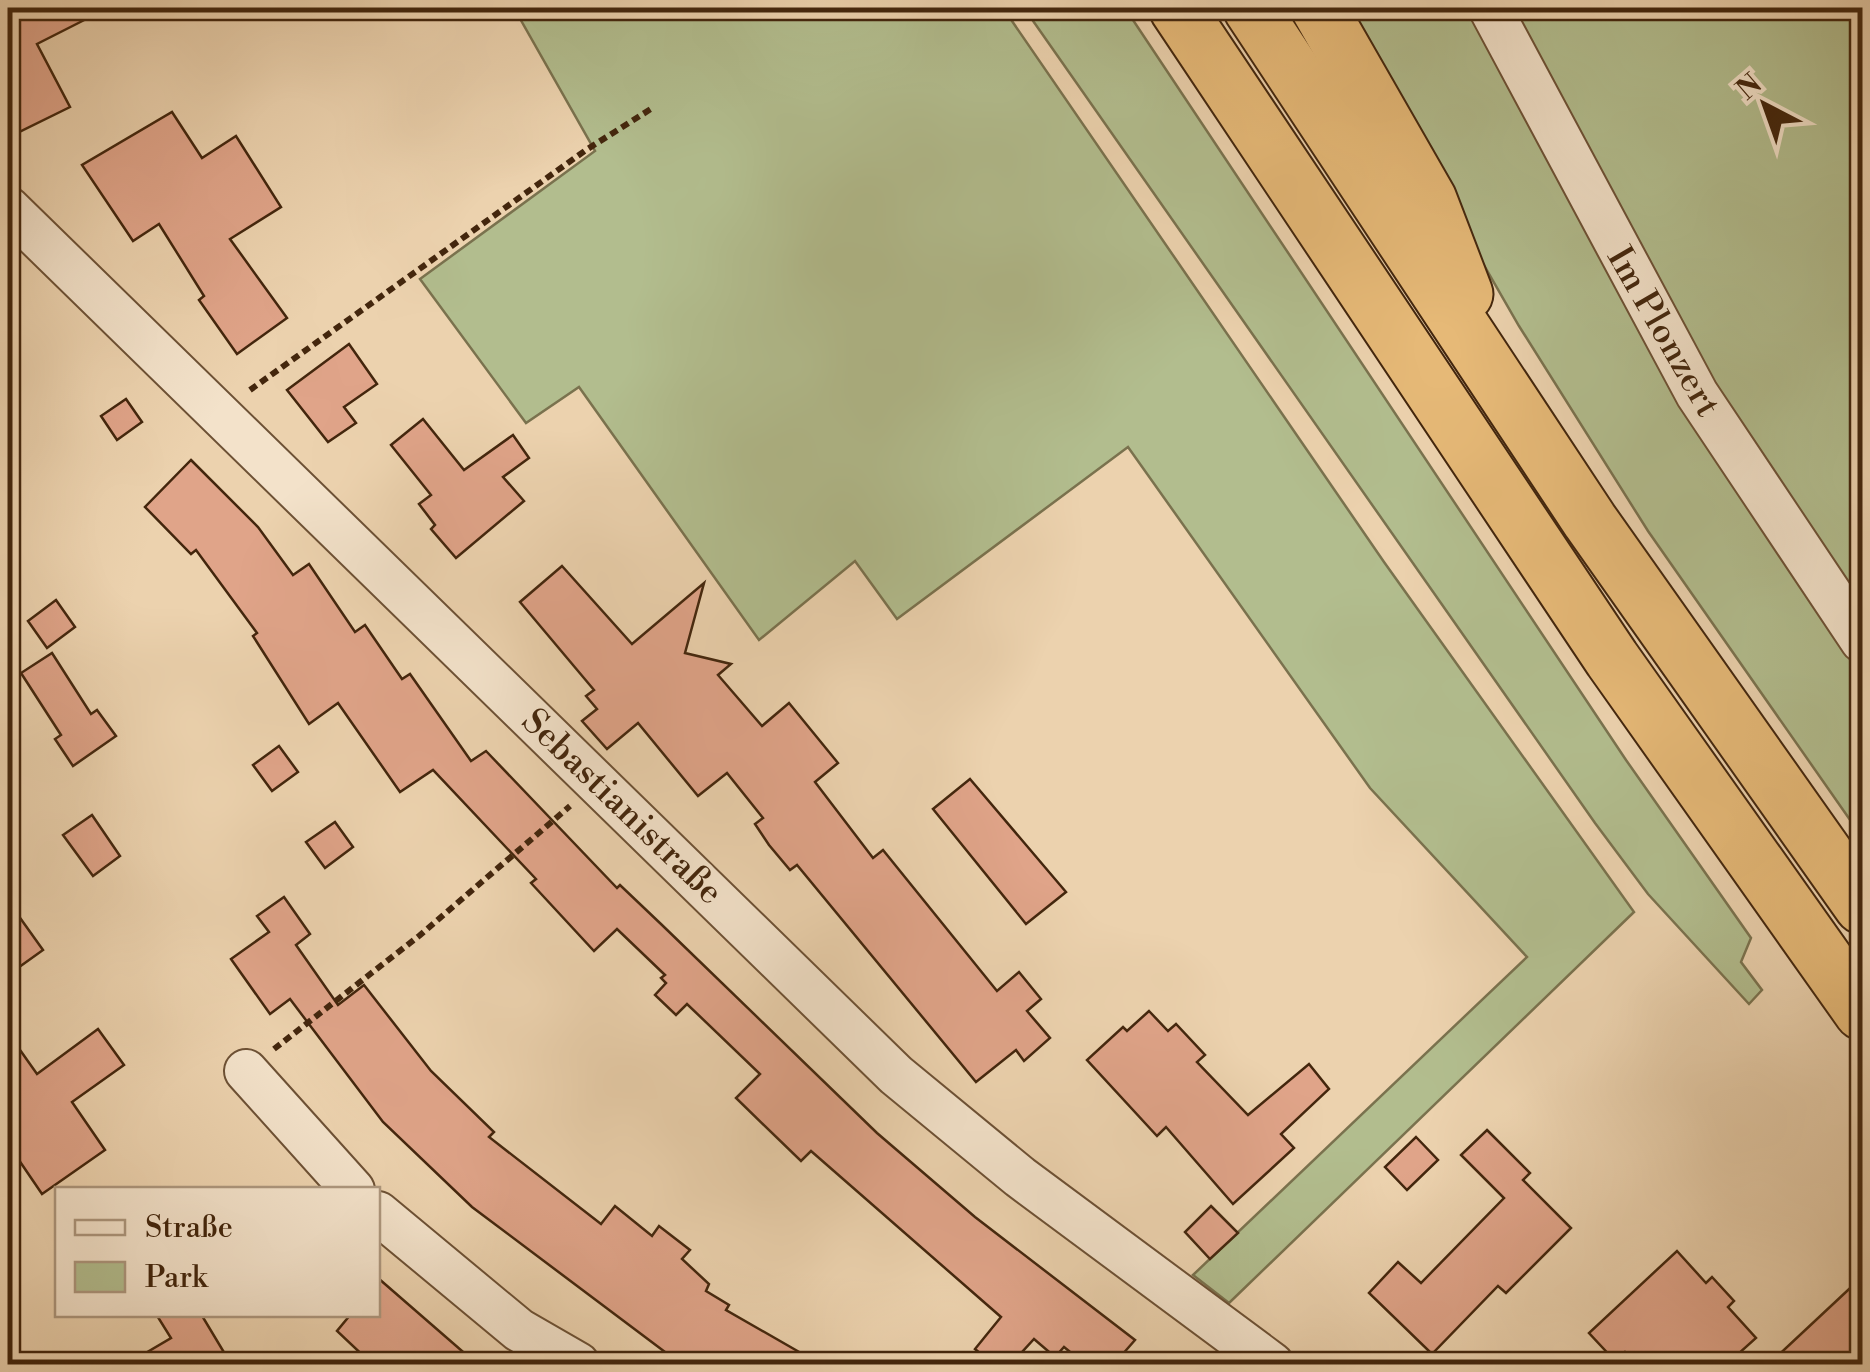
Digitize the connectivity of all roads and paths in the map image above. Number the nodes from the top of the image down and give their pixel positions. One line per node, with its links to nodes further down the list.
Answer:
1 (1177, 8): 12 (highway)
2 (1251, 8): 7 (highway)
3 (1320, 8): 7 (highway)
4 (1490, 8): 9 (street, Im Plonzert)
5 (654, 106): 8 (path)
6 (8, 208): 8 (street, Sebastianistraße)
7 (1498, 381): 11 (highway)
8 (216, 415): 10 (street, Sebastianistraße)
9 (1862, 641)
10 (597, 783): 13 (path); 17 (street, Sebastianistraße)
11 (1862, 906)
12 (1862, 1012)
13 (246, 1070): 14 (street)
14 (350, 1187)
15 (380, 1214): 16 (street)
16 (578, 1364)
17 (1272, 1364)

